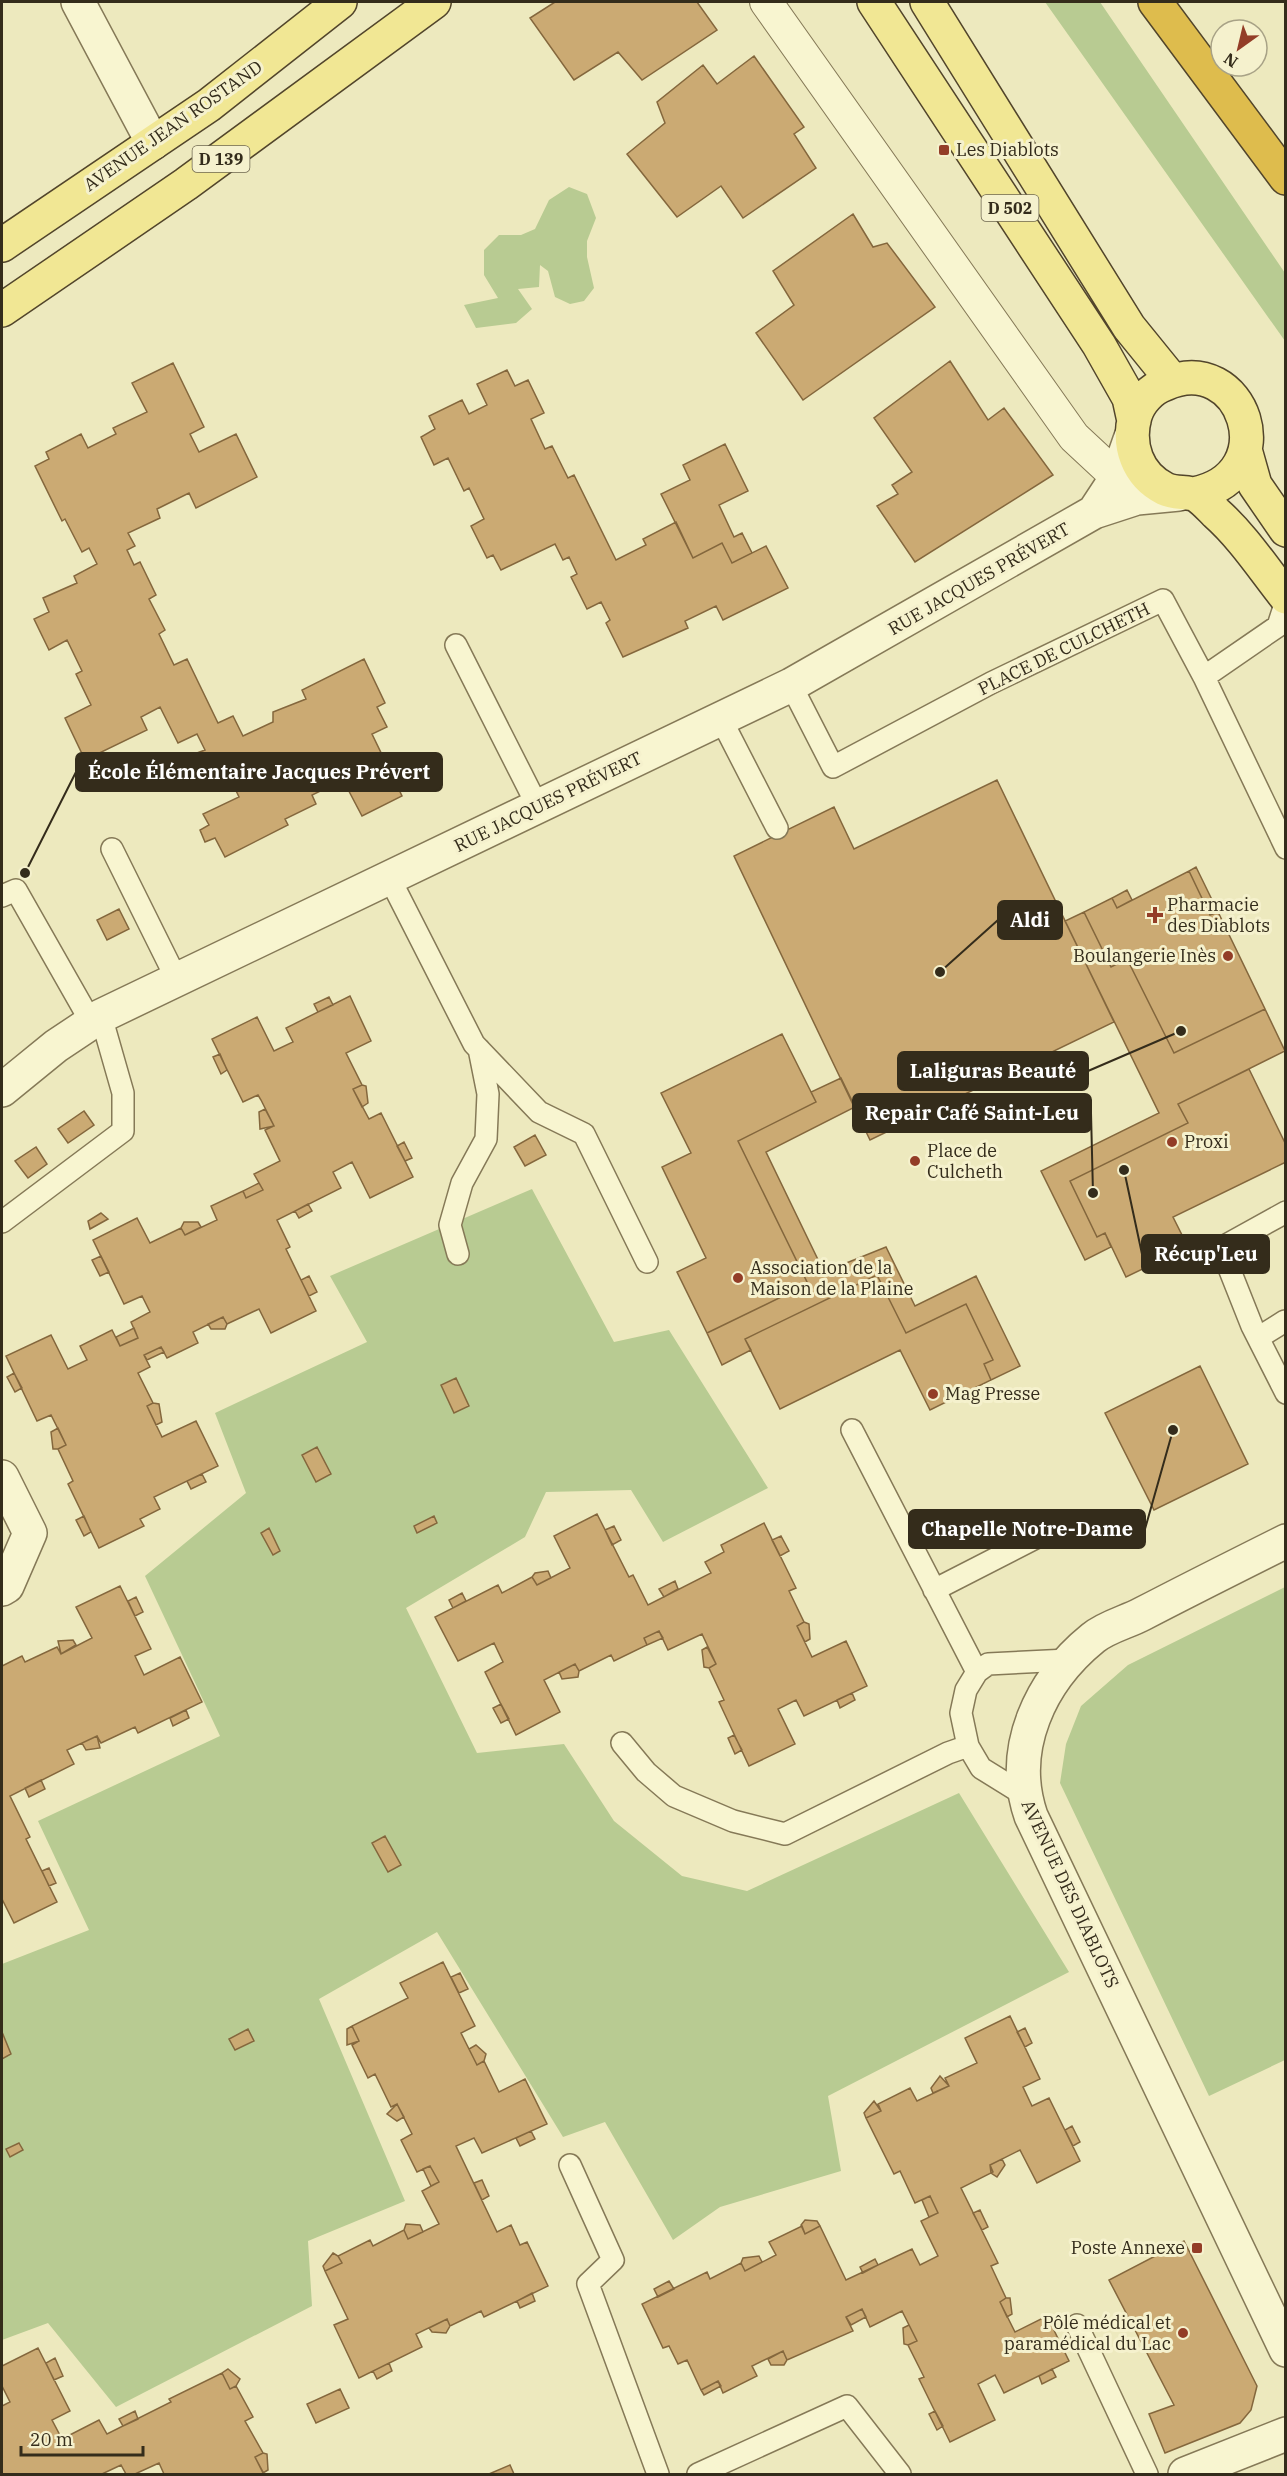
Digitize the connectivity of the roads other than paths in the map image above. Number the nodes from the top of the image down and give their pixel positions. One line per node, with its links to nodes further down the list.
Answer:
1 (78, 2): 8 (street)
2 (340, 2): 8 (main road, AVENUE JEAN ROSTAND / D 139)
3 (434, 2): 11 (main road, D 139)
4 (766, 2): 15 (street)
5 (874, 2): 13 (main road, D 502)
6 (927, 2): 12 (main road, D 502)
7 (1155, 2): 9 (highway)
8 (153, 143): 10 (main road, AVENUE JEAN ROSTAND / D 139)
9 (1286, 178)
10 (2, 245)
11 (2, 310)
12 (1172, 380): 13 (main road); 14 (main road)
13 (1132, 429): 15 (street, RUE JACQUES PRÉVERT); 16 (main road)
14 (1246, 453): 16 (main road); 18 (main road)
15 (1117, 477): 17 (street, RUE JACQUES PRÉVERT)
16 (1187, 494): 17 (street, RUE JACQUES PRÉVERT); 19 (main road)
17 (1094, 512): 22 (street, RUE JACQUES PRÉVERT)
18 (1286, 530)
19 (1286, 599): 21 (lane)
20 (456, 645): 24 (lane)
21 (1203, 676): 22 (lane, PLACE DE CULCHETH); 27 (lane, PLACE DE CULCHETH)
22 (791, 685): 23 (street, RUE JACQUES PRÉVERT)
23 (721, 719): 24 (street, RUE JACQUES PRÉVERT); 25 (lane)
24 (538, 807): 28 (street, RUE JACQUES PRÉVERT)
25 (777, 828)
26 (112, 849): 30 (lane)
27 (1286, 849)
28 (390, 879): 30 (street, RUE JACQUES PRÉVERT); 32 (lane)
29 (2, 896): 31 (lane)
30 (177, 980): 31 (street, RUE JACQUES PRÉVERT)
31 (96, 1019): 33 (street, RUE JACQUES PRÉVERT); 35 (lane)
32 (478, 1048): 36 (lane); 37 (lane)
33 (2, 1090)
34 (1286, 1212): 39 (lane)
35 (2, 1222)
36 (458, 1254)
37 (646, 1262)
38 (1285, 1322): 39 (lane)
39 (1258, 1338): 40 (lane)
40 (1286, 1393)
41 (852, 1430): 46 (lane)
42 (2, 1477): 45 (street)
43 (1053, 1529): 46 (lane)
44 (1286, 1541): 47 (street, AVENUE DES DIABLOTS)
45 (2, 1589)
46 (934, 1590): 48 (lane)
47 (1068, 1660): 48 (lane); 51 (street, AVENUE DES DIABLOTS)
48 (977, 1672): 50 (lane)
49 (622, 1743): 50 (lane)
50 (968, 1746): 51 (lane)
51 (1023, 1794): 54 (street, AVENUE DES DIABLOTS)
52 (570, 2165): 56 (lane)
53 (1077, 2325): 59 (lane)
54 (1286, 2350)
55 (1286, 2434): 60 (street)
56 (658, 2475)
57 (698, 2475): 58 (lane)
58 (900, 2475)
59 (1147, 2475)
60 (1185, 2475)

